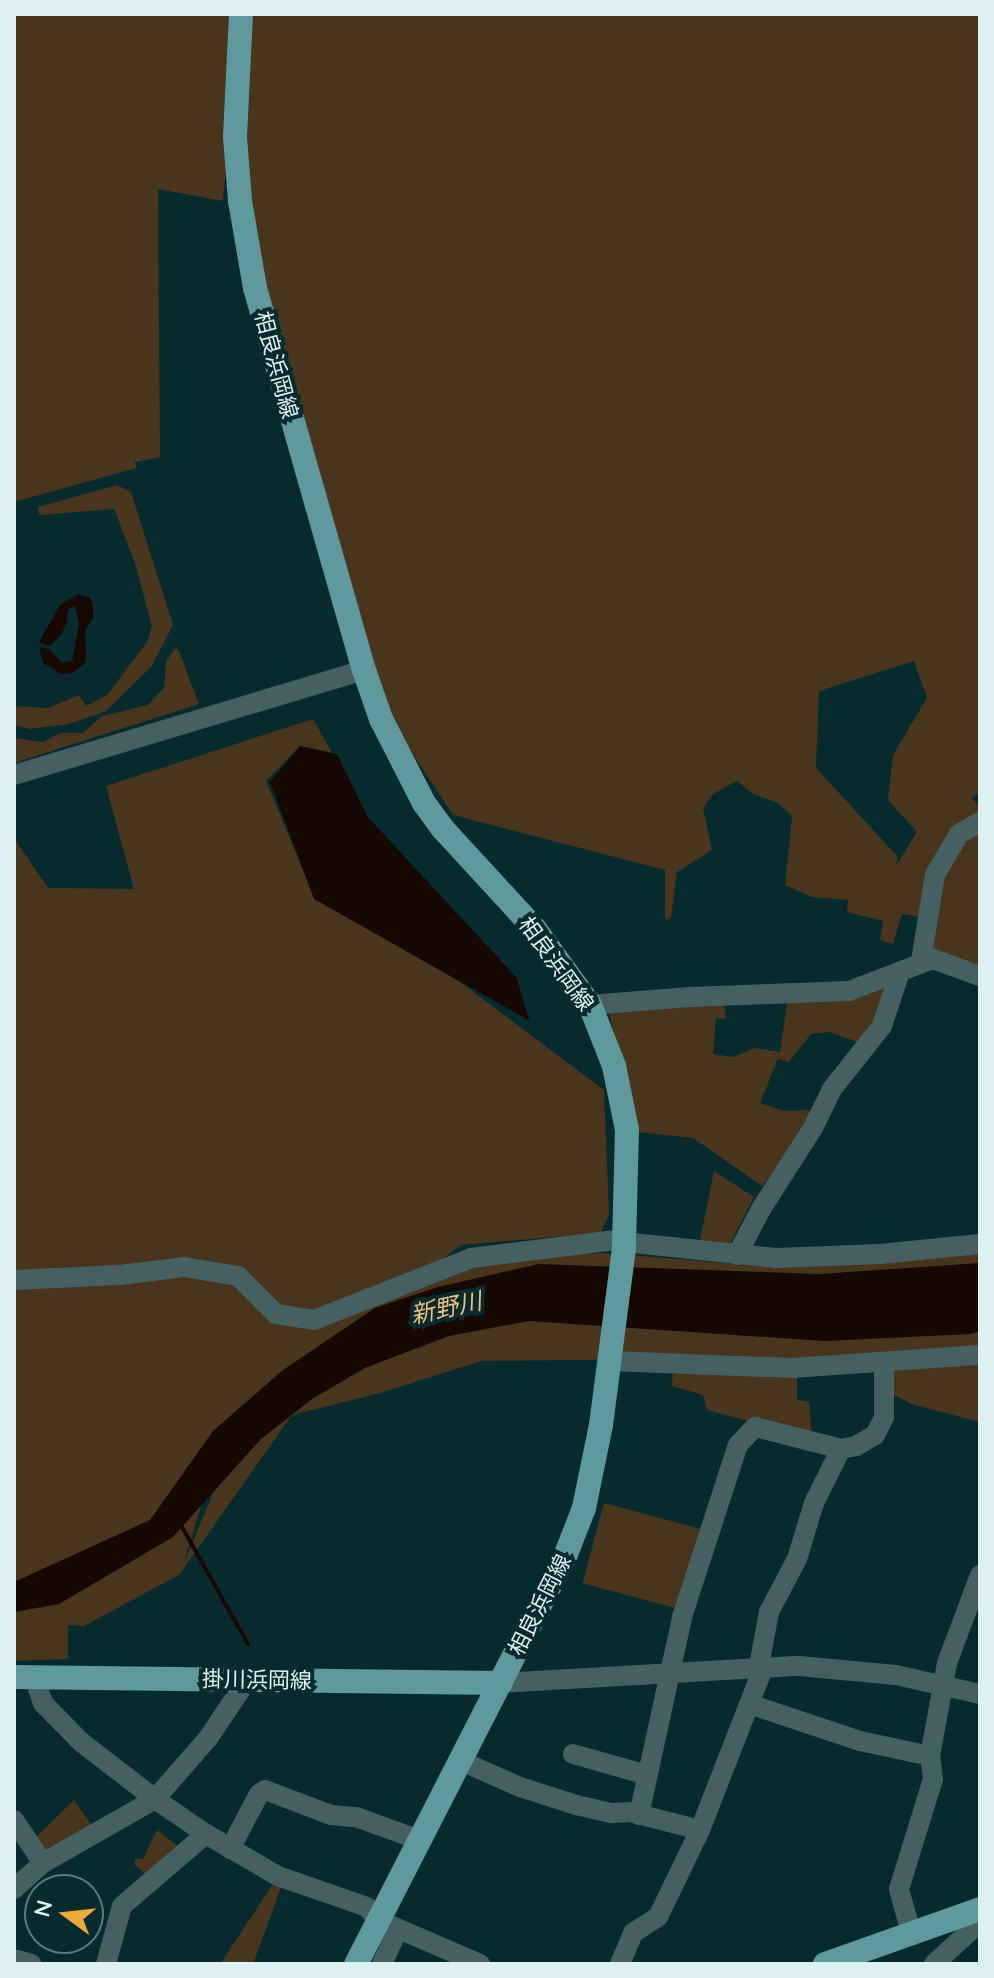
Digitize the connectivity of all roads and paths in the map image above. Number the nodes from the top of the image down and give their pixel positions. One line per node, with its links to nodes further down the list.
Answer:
1 (241, 14): 2 (main road, 相良浜岡線)
2 (364, 670): 3 (street); 8 (main road, 相良浜岡線)
3 (14, 775)
4 (980, 822): 5 (street)
5 (921, 961): 6 (street); 7 (street)
6 (900, 972): 8 (street); 11 (street)
7 (980, 976)
8 (590, 1005): 9 (main road, 相良浜岡線)
9 (624, 1243): 11 (street); 12 (street); 14 (main road, 相良浜岡線)
10 (980, 1244): 11 (street)
11 (737, 1255)
12 (14, 1280)
13 (980, 1355): 15 (street)
14 (611, 1357): 15 (street); 22 (main road, 相良浜岡線)
15 (884, 1364): 16 (street)
16 (841, 1449): 18 (street); 19 (street)
17 (980, 1575): 23 (street)
18 (761, 1666): 19 (street); 23 (street); 25 (street)
19 (668, 1672): 22 (street); 29 (street)
20 (24, 1677): 21 (main road, 掛川浜岡線); 30 (street)
21 (247, 1680): 22 (main road, 掛川浜岡線); 30 (street)
22 (501, 1683): 28 (main road, 相良浜岡線)
23 (942, 1684): 24 (street); 27 (street)
24 (980, 1694)
25 (749, 1704): 27 (street); 33 (street)
26 (573, 1754): 29 (street)
27 (930, 1756): 42 (street)
28 (461, 1761): 31 (street); 35 (main road, 相良浜岡線)
29 (647, 1775): 31 (street)
30 (155, 1799): 34 (street); 37 (street)
31 (639, 1815): 33 (street)
32 (14, 1820): 37 (street)
33 (700, 1830): 49 (street)
34 (206, 1834): 36 (street); 45 (street)
35 (420, 1840): 36 (street); 41 (main road, 相良浜岡線)
36 (230, 1849): 41 (street)
37 (43, 1863): 38 (street)
38 (14, 1889)
39 (980, 1909): 42 (main road)
40 (980, 1922): 51 (street)
41 (388, 1925): 46 (main road, 相良浜岡線); 47 (street); 48 (street)
42 (911, 1933): 50 (main road)
43 (14, 1959): 44 (street)
44 (31, 1964)
45 (106, 1964)
46 (356, 1964)
47 (382, 1964)
48 (480, 1964)
49 (620, 1964)
50 (825, 1964)
51 (934, 1964)

